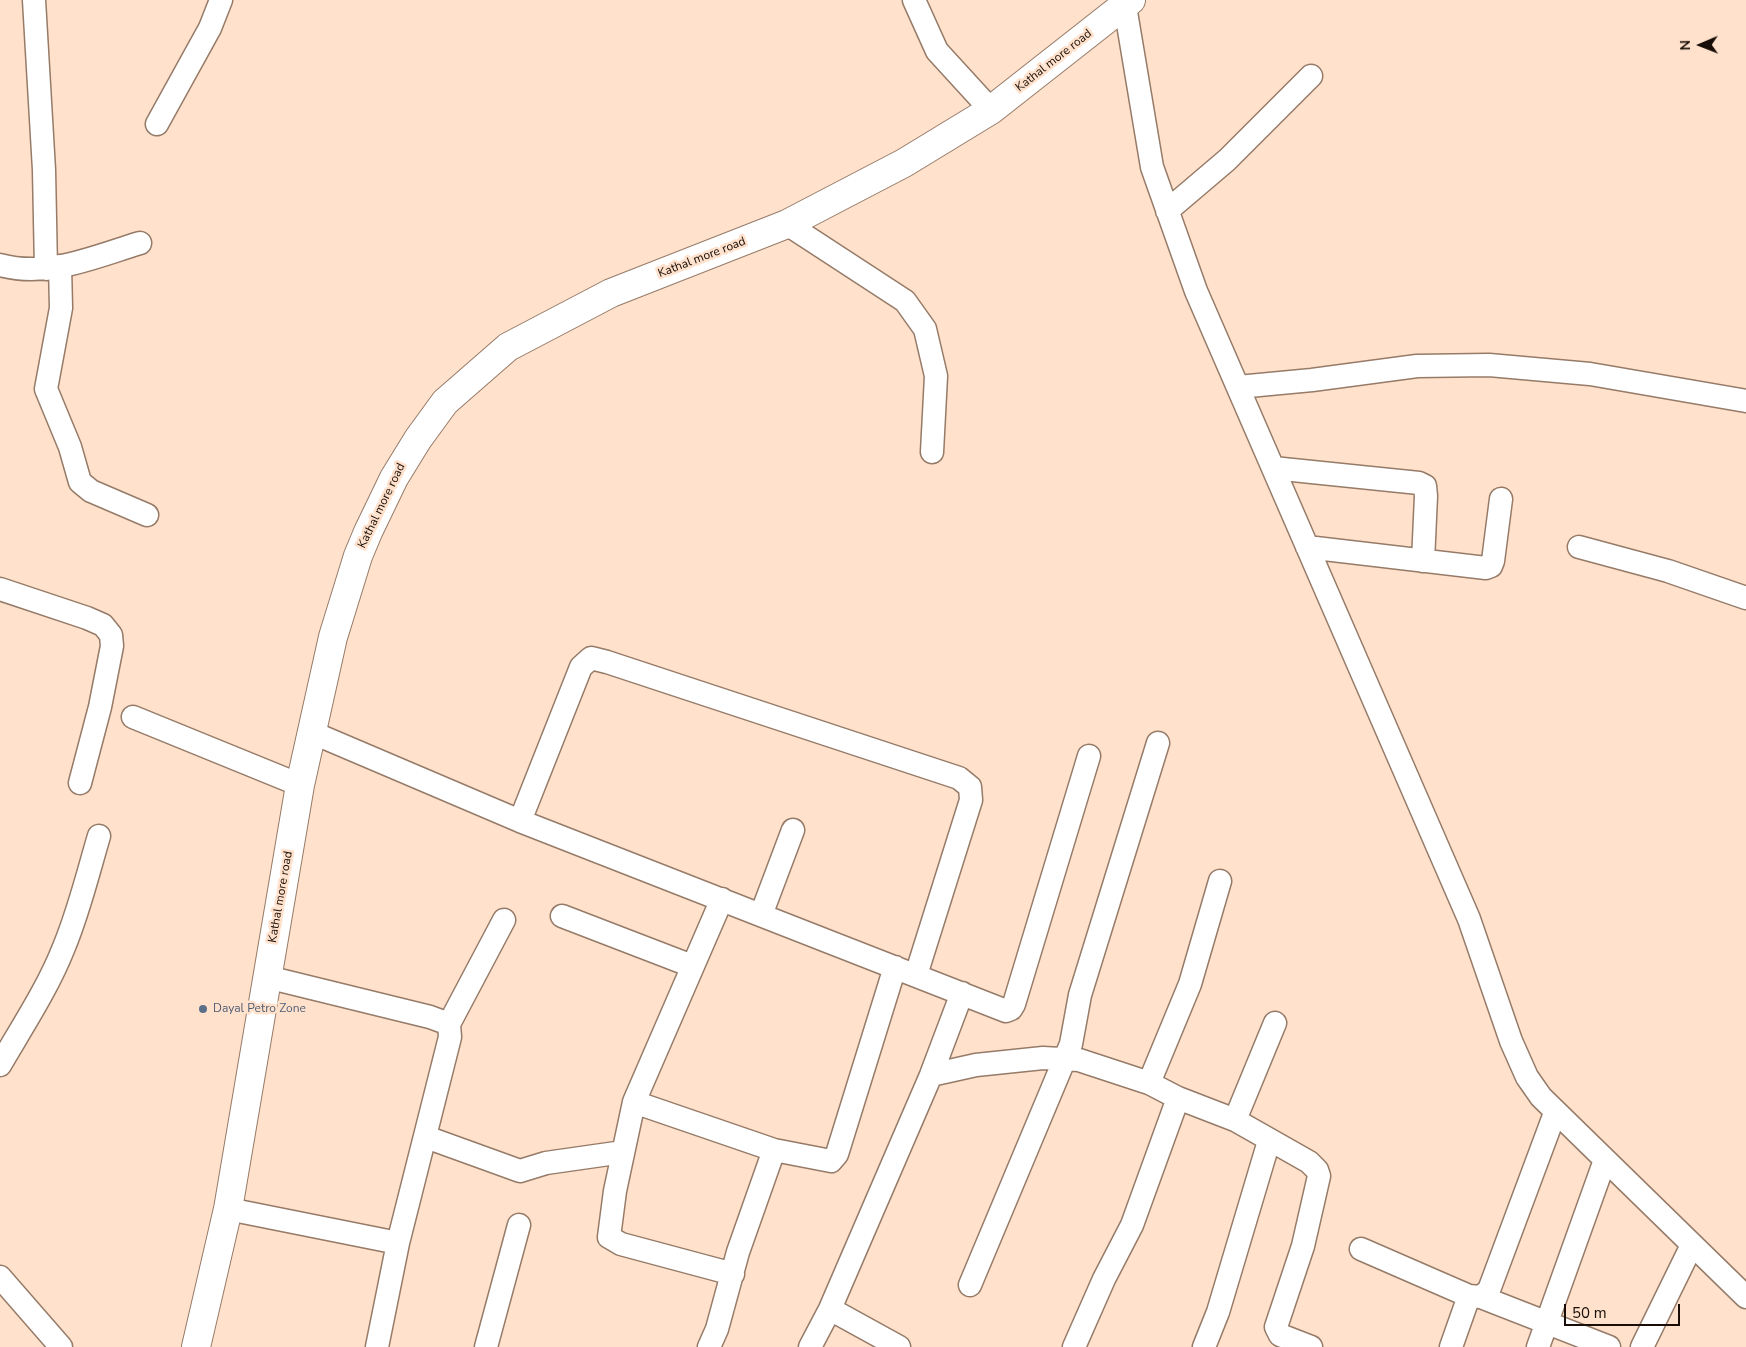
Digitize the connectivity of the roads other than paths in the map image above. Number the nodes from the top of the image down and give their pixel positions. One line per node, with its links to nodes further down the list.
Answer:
1 (34, 0): 12 (street)
2 (221, 0): 7 (street)
3 (914, 0): 6 (street)
4 (1128, 3): 6 (main road, Kathal more road); 8 (street)
5 (1311, 76): 8 (street)
6 (991, 110): 9 (main road, Kathal more road)
7 (157, 124)
8 (1167, 211): 13 (street)
9 (787, 224): 15 (street); 25 (main road, Kathal more road)
10 (140, 243): 12 (street)
11 (0, 264): 12 (street)
12 (53, 268): 18 (street)
13 (1238, 388): 14 (street); 16 (street)
14 (1746, 401)
15 (932, 452)
16 (1273, 468): 20 (street); 21 (street)
17 (1501, 499): 21 (street)
18 (147, 515)
19 (1579, 546): 23 (street)
20 (1308, 547): 21 (street); 51 (street)
21 (1423, 561)
22 (0, 589): 28 (street)
23 (1746, 598)
24 (133, 717): 29 (street)
25 (311, 732): 29 (main road, Kathal more road); 30 (street)
26 (1158, 742): 45 (street)
27 (1088, 756): 42 (street)
28 (80, 783)
29 (300, 784): 41 (main road, Kathal more road)
30 (520, 821): 34 (street); 40 (street)
31 (793, 830): 35 (street)
32 (99, 836): 46 (street)
33 (1220, 881): 48 (street)
34 (722, 899): 35 (street); 38 (street)
35 (761, 915): 39 (street)
36 (562, 916): 38 (street)
37 (504, 920): 44 (street)
38 (692, 966): 50 (street)
39 (895, 967): 40 (street); 55 (street)
40 (916, 975): 42 (street)
41 (268, 977): 44 (street); 58 (main road, Kathal more road)
42 (962, 993): 47 (street)
43 (1275, 1023): 52 (street)
44 (449, 1024): 53 (street)
45 (1066, 1060): 47 (street); 48 (street); 65 (street)
46 (0, 1065)
47 (930, 1075): 69 (street)
48 (1149, 1083): 49 (street)
49 (1178, 1098): 52 (street); 78 (street)
50 (634, 1102): 55 (street); 56 (street)
51 (1555, 1113): 57 (street); 66 (street)
52 (1235, 1120): 54 (street)
53 (426, 1137): 56 (street); 60 (street)
54 (1269, 1141): 79 (street); 80 (street)
55 (774, 1150): 63 (street)
56 (623, 1152): 63 (street)
57 (1605, 1160): 61 (street); 70 (street)
58 (228, 1209): 60 (street); 72 (main road, Kathal more road)
59 (519, 1225): 74 (street)
60 (398, 1243): 73 (street)
61 (1692, 1245): 67 (street); 84 (street)
62 (1361, 1249): 66 (street)
63 (733, 1274): 75 (street)
64 (0, 1277): 71 (street)
65 (970, 1285)
66 (1475, 1296): 70 (street); 81 (street)
67 (1746, 1297)
68 (0, 1301): 71 (street)
69 (830, 1309): 76 (street); 77 (street)
70 (1546, 1323): 82 (street); 83 (street)
71 (46, 1346)
72 (196, 1347)
73 (376, 1347)
74 (486, 1347)
75 (709, 1347)
76 (810, 1347)
77 (898, 1347)
78 (1074, 1347)
79 (1204, 1347)
80 (1311, 1347)
81 (1451, 1347)
82 (1538, 1347)
83 (1609, 1347)
84 (1642, 1347)

